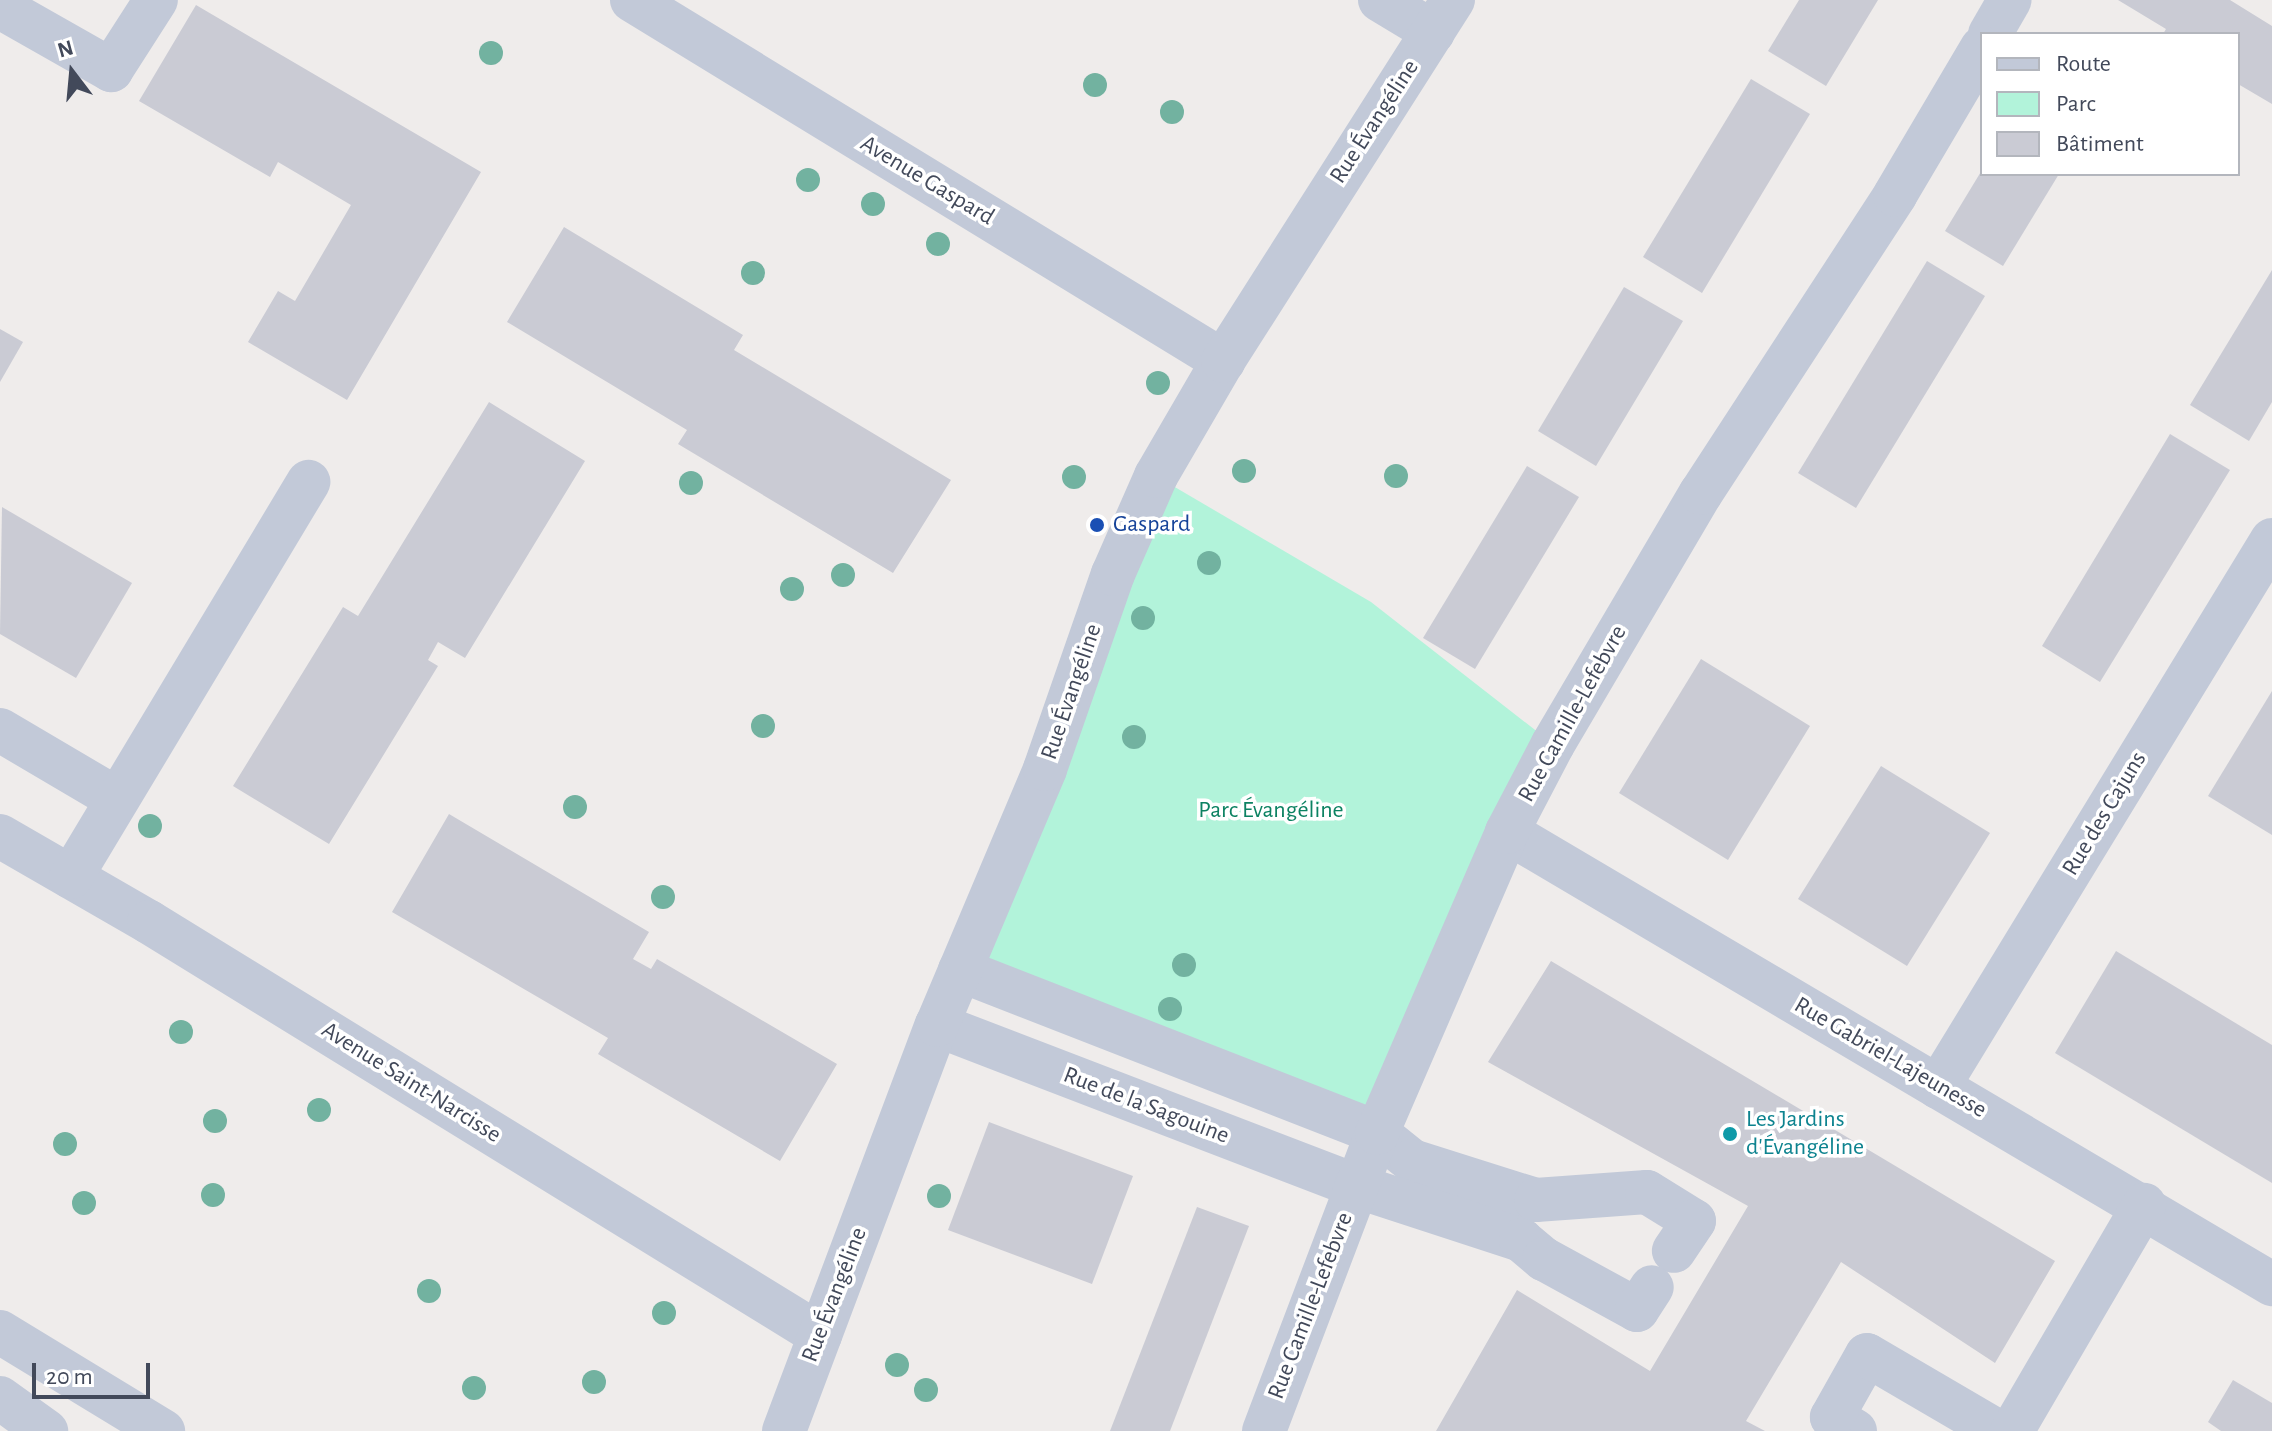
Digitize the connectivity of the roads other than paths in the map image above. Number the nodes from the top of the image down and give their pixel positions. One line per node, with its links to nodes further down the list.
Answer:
1 (156, 0): 5 (street)
2 (632, 0): 9 (street, Avenue Gaspard)
3 (1380, 0): 6 (street)
4 (2010, 0): 7 (street)
5 (0, 7)
6 (1443, 16): 9 (street, Rue Évangéline)
7 (1991, 32)
8 (1980, 51): 14 (street, Rue Camille-Lefebvre)
9 (1223, 361): 17 (street, Rue Évangéline)
10 (308, 482): 13 (street)
11 (2272, 540): 19 (street, Rue des Cajuns)
12 (0, 730): 13 (street)
13 (117, 799): 16 (street)
14 (1507, 832): 19 (street, Rue Gabriel-Lajeunesse); 20 (street, Rue Camille-Lefebvre)
15 (0, 836): 16 (street, Avenue Saint-Narcisse)
16 (71, 877): 26 (street, Avenue Saint-Narcisse)
17 (960, 970): 18 (street, Rue Évangéline); 20 (street)
18 (937, 1025): 21 (street, Rue de la Sagouine); 26 (street, Rue Évangéline)
19 (1938, 1087): 22 (street, Rue Gabriel-Lajeunesse)
20 (1377, 1133): 21 (street, Rue Camille-Lefebvre); 23 (street)
21 (1356, 1186): 23 (street, Rue de la Sagouine); 31 (street, Rue Camille-Lefebvre)
22 (2144, 1205): 24 (street, Rue Gabriel-Lajeunesse); 34 (street)
23 (1528, 1220): 23 (street)
24 (2272, 1284)
25 (0, 1332): 29 (street)
26 (820, 1335): 30 (street, Rue Évangéline)
27 (0, 1398): 28 (street)
28 (46, 1431)
29 (163, 1431)
30 (784, 1431)
31 (1264, 1431)
32 (1855, 1431): 33 (street)
33 (1997, 1431)
34 (2012, 1431)

